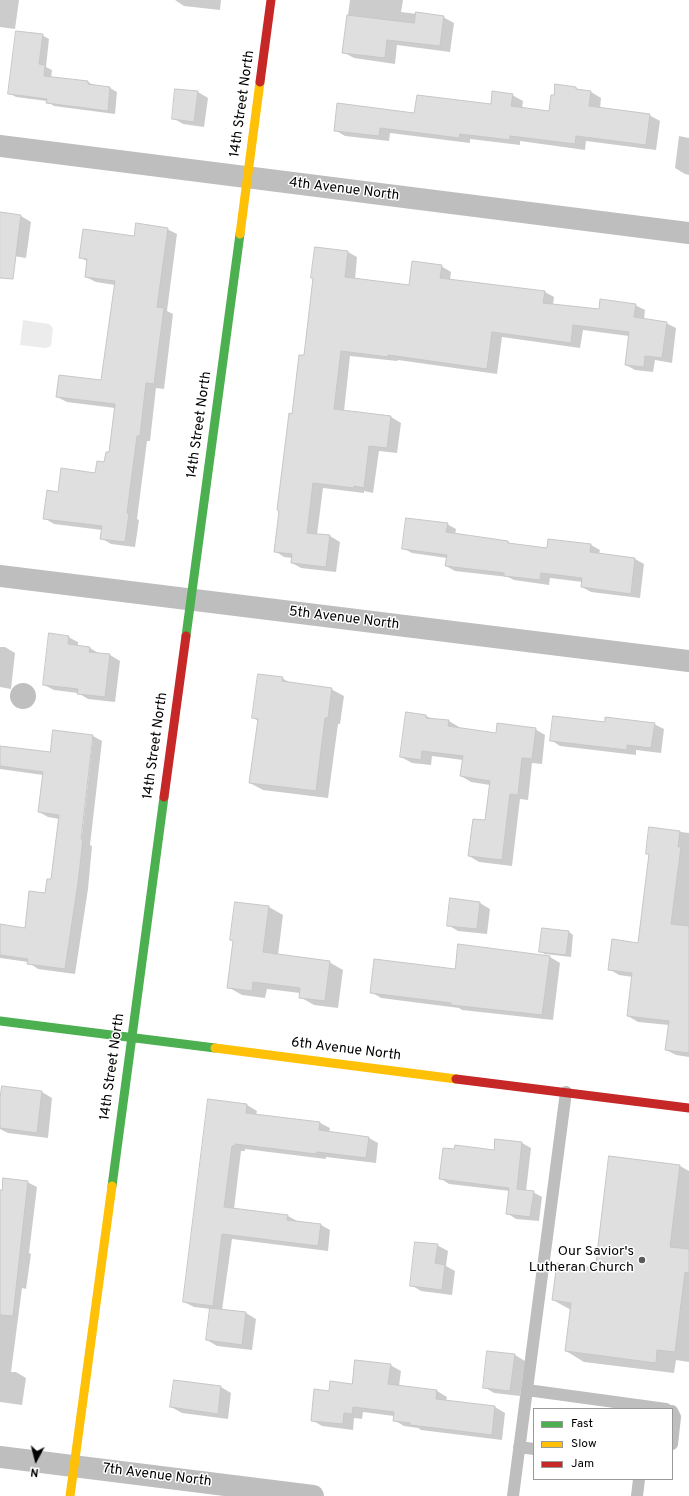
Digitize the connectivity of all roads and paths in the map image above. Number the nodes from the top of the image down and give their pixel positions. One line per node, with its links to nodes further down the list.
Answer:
1 (271, 0): 3 (street, 14th Street North)
2 (0, 146): 3 (street, 4th Avenue North)
3 (247, 178): 4 (street, 4th Avenue North); 6 (street, 14th Street North)
4 (689, 233)
5 (0, 576): 6 (street, 5th Avenue North)
6 (190, 600): 7 (street, 5th Avenue North); 9 (street, 14th Street North)
7 (689, 661)
8 (0, 1021): 9 (street, 6th Avenue North)
9 (131, 1037): 10 (street, 6th Avenue North); 19 (street, 14th Street North)
10 (566, 1092): 11 (street, 6th Avenue North); 12 (lane)
11 (689, 1108)
12 (527, 1390): 13 (lane); 16 (lane)
13 (659, 1408)
14 (673, 1413): 15 (lane)
15 (673, 1435)
16 (520, 1447): 17 (lane); 23 (lane)
17 (533, 1449)
18 (0, 1457): 19 (street, 7th Avenue North)
19 (74, 1466): 21 (street, 14th Street North); 22 (street, 7th Avenue North)
20 (639, 1480): 24 (lane)
21 (70, 1496)
22 (313, 1496)
23 (513, 1496)
24 (637, 1496)

